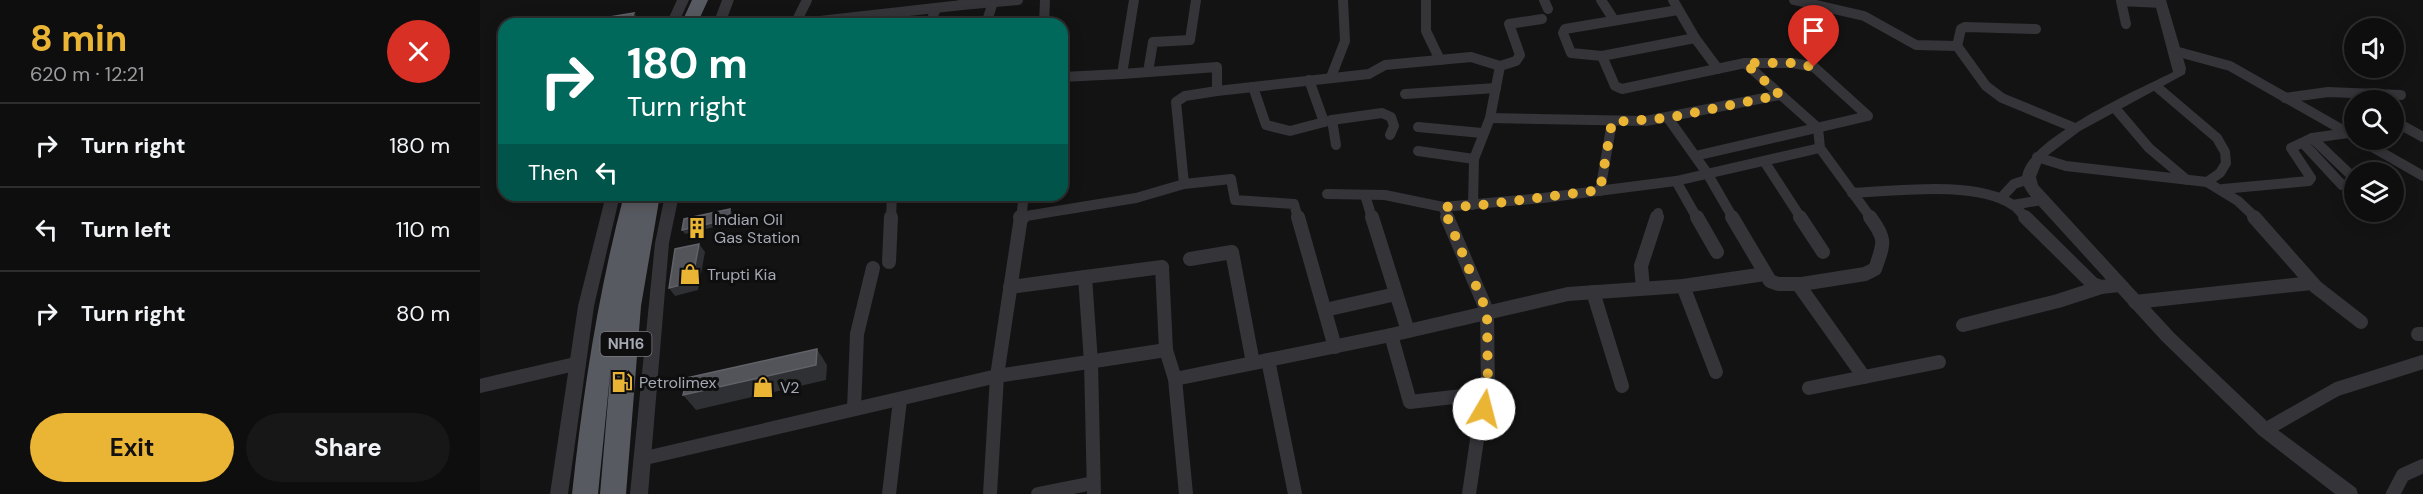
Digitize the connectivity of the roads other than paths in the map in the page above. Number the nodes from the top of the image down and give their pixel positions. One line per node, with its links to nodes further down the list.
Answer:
1 (682, 0): 20 (street)
2 (700, 0): 21 (highway)
3 (714, 0): 22 (highway)
4 (728, 0): 23 (street)
5 (807, 0): 24 (street)
6 (1018, 0): 16 (street)
7 (1045, 0): 28 (street)
8 (1134, 0): 42 (street)
9 (1196, 0): 41 (street)
10 (1343, 0): 44 (street)
11 (1425, 0): 37 (street)
12 (1601, 0): 30 (street)
13 (1673, 0): 19 (street)
14 (1794, 0): 34 (street)
15 (2161, 1): 31 (street); 35 (street)
16 (993, 2): 17 (street); 27 (street)
17 (963, 3): 18 (street)
18 (936, 8): 25 (street); 26 (street)
19 (1678, 10): 30 (street); 33 (street)
20 (674, 18)
21 (691, 18)
22 (706, 18)
23 (721, 18)
24 (797, 18)
25 (847, 18)
26 (932, 18)
27 (988, 18)
28 (1044, 18)
29 (1542, 19): 39 (street)
30 (1614, 20): 36 (street)
31 (2126, 24)
32 (2036, 29): 34 (street)
33 (1695, 38): 36 (street); 40 (street)
34 (1956, 46): 62 (street)
35 (2175, 51): 47 (street); 53 (street)
36 (1602, 56): 40 (street)
37 (1440, 60): 39 (street); 44 (street)
38 (1745, 63): 40 (street); 52 (street); 61 (street)
39 (1500, 66): 48 (street)
40 (1718, 69)
41 (1148, 72): 42 (street); 50 (street)
42 (1122, 74): 43 (street)
43 (1068, 77)
44 (1331, 77): 45 (street)
45 (1309, 80): 46 (street); 57 (street)
46 (1253, 87): 50 (street); 57 (street)
47 (2157, 87): 54 (street); 83 (street)
48 (1496, 88): 51 (street); 55 (street)
49 (2344, 90): 53 (street)
50 (1217, 91): 84 (street)
51 (1405, 94)
52 (1780, 95): 56 (street); 61 (street)
53 (2285, 98): 63 (street)
54 (2115, 108): 62 (street); 81 (street)
55 (1490, 118): 58 (street); 64 (street)
56 (1668, 118): 58 (street); 73 (street)
57 (1328, 121): 65 (street); 69 (street)
58 (1612, 122): 87 (street)
59 (1418, 127): 64 (street)
60 (2404, 127): 67 (street)
61 (1818, 128): 70 (street); 73 (street)
62 (2075, 128): 74 (street)
63 (2344, 131)
64 (1482, 132): 75 (street)
65 (1390, 135)
66 (2344, 136): 68 (street)
67 (2423, 137)
68 (2308, 141): 77 (street); 85 (street); 86 (street)
69 (1335, 145)
70 (1820, 148): 76 (street); 88 (street)
71 (2378, 150): 79 (street)
72 (1418, 151): 75 (street)
73 (1695, 156): 78 (street)
74 (2037, 157): 80 (street); 81 (street)
75 (1474, 159): 100 (street)
76 (1764, 161): 78 (street); 105 (street)
77 (2344, 170)
78 (1707, 173): 82 (street); 109 (street)
79 (2423, 175)
80 (2029, 179): 91 (street); 92 (street)
81 (2188, 180): 83 (street)
82 (1676, 181): 87 (street); 104 (street)
83 (2207, 182): 86 (street)
84 (1184, 184): 103 (street); 121 (street)
85 (2342, 185)
86 (2223, 189): 111 (street)
87 (1600, 190): 100 (street)
88 (1852, 193): 91 (street); 112 (street)
89 (1327, 194): 90 (street)
90 (1365, 195): 101 (street); 119 (street)
91 (2001, 198): 99 (street)
92 (2041, 200): 99 (street); 113 (street)
93 (611, 201): 134 (street)
94 (633, 201): 150 (highway, NH16)
95 (649, 201): 151 (highway, NH16)
96 (671, 201): 146 (street)
97 (892, 201): 107 (street)
98 (1023, 201): 103 (street)
99 (2013, 205): 116 (street)
100 (1473, 206): 101 (street)
101 (1443, 207): 122 (street)
102 (1658, 213): 117 (street)
103 (1020, 217): 115 (street)
104 (1716, 252)
105 (1823, 252)
106 (1190, 258): 133 (street)
107 (889, 262)
108 (873, 268): 144 (street)
109 (1765, 274): 112 (street); 114 (street)
110 (1085, 277): 115 (street); 128 (street); 130 (street)
111 (2312, 283): 120 (street); 123 (street)
112 (1798, 284): 137 (street)
113 (2119, 285): 116 (street); 120 (street)
114 (1683, 286): 117 (street); 135 (street)
115 (1010, 287): 136 (street)
116 (2101, 287): 124 (street)
117 (1642, 288): 118 (street)
118 (1593, 292): 122 (street); 140 (street)
119 (1396, 294): 121 (street); 125 (street)
120 (2135, 302): 145 (street)
121 (1325, 310): 127 (street)
122 (1487, 312): 125 (street); 142 (street)
123 (2361, 322)
124 (1963, 325)
125 (1408, 331): 126 (street)
126 (1391, 335): 127 (street); 142 (street)
127 (1335, 346): 129 (street)
128 (1166, 350): 130 (street); 138 (street)
129 (1268, 360): 133 (street); 157 (street)
130 (1091, 362): 136 (street); 148 (street)
131 (1939, 362): 137 (street)
132 (2423, 362): 145 (street)
133 (1253, 363): 138 (street)
134 (575, 364): 139 (street); 149 (street)
135 (1716, 372)
136 (997, 376): 143 (street); 154 (street)
137 (1864, 377): 141 (street)
138 (1175, 380): 156 (street)
139 (480, 386)
140 (1622, 386)
141 (1809, 388)
142 (1488, 393): 158 (street)
143 (900, 400): 144 (street); 153 (street)
144 (854, 410): 146 (street)
145 (2265, 430): 159 (street)
146 (641, 459): 152 (street)
147 (2423, 466): 160 (street)
148 (1094, 489): 155 (street)
149 (559, 494)
150 (585, 494)
151 (613, 494)
152 (639, 494)
153 (889, 494)
154 (990, 494)
155 (1038, 494)
156 (1186, 494)
157 (1295, 494)
158 (1469, 494)
159 (2349, 494)
160 (2394, 494)

